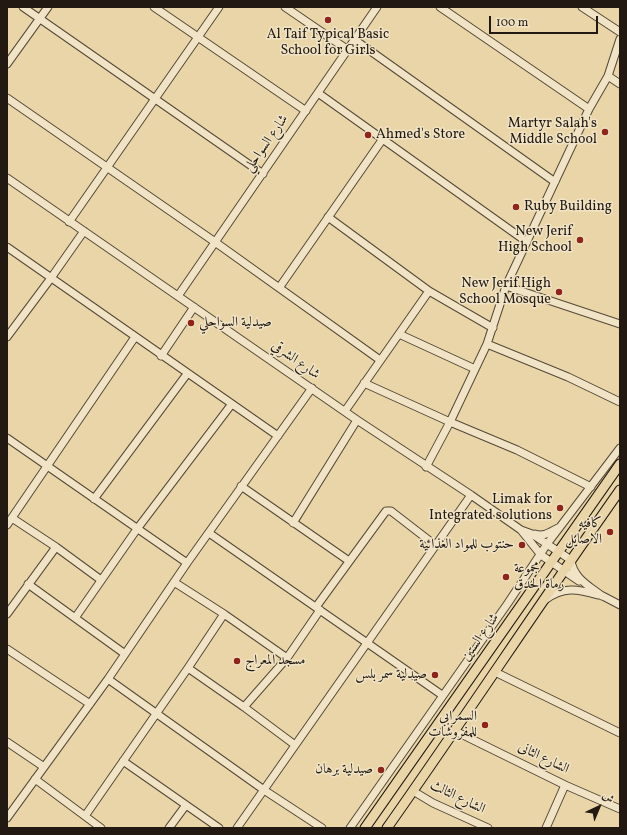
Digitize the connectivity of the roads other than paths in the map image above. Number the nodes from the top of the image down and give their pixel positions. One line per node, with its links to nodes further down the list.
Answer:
1 (23, 7): 9 (street)
2 (48, 7): 9 (street)
3 (154, 7): 11 (street)
4 (220, 7): 11 (street)
5 (285, 7): 14 (street)
6 (377, 7): 13 (street, شارع السواحلي)
7 (440, 7): 21 (street)
8 (582, 7): 10 (street)
9 (40, 18): 15 (street); 20 (street)
10 (620, 32)
11 (198, 37): 20 (street); 22 (street)
12 (620, 39): 16 (street)
13 (355, 40): 14 (street, شارع السواحلي); 27 (street)
14 (348, 50): 18 (street, شارع السواحلي)
15 (7, 64)
16 (608, 76): 17 (street); 21 (street)
17 (620, 84)
18 (318, 93): 22 (street, شارع السواحلي); 23 (street)
19 (7, 98): 24 (street)
20 (155, 100): 24 (street); 25 (street)
21 (589, 109): 27 (street)
22 (306, 111): 25 (street, شارع السواحلي)
23 (382, 140): 28 (street); 32 (street)
24 (107, 168): 29 (street); 31 (street)
25 (263, 174): 31 (street, شارع السواحلي)
26 (7, 178): 29 (street, شارع الشرقي)
27 (555, 182): 32 (street)
28 (328, 217): 36 (street); 37 (street)
29 (69, 222): 30 (street, شارع الشرقي)
30 (84, 231): 34 (street); 38 (street, شارع الشرقي)
31 (215, 242): 36 (street); 38 (street, شارع السواحلي)
32 (527, 242): 35 (street)
33 (7, 247): 34 (street)
34 (51, 278): 43 (street); 44 (street)
35 (506, 286): 40 (street); 41 (street)
36 (279, 288): 47 (street)
37 (429, 291): 41 (street); 42 (street)
38 (178, 296): 39 (street, شارع الشرقي)
39 (194, 307): 46 (street); 51 (street, شارع الشرقي)
40 (620, 324)
41 (493, 328): 45 (street)
42 (399, 334): 47 (street); 48 (street)
43 (7, 337)
44 (135, 337): 46 (street); 62 (street)
45 (487, 344): 48 (street); 52 (street)
46 (161, 356): 49 (street)
47 (380, 360): 50 (street)
48 (475, 369): 56 (street)
49 (187, 374): 53 (street); 67 (street)
50 (364, 383): 54 (street); 56 (street)
51 (312, 388): 54 (street, شارع الشرقي); 57 (street)
52 (620, 402)
53 (231, 404): 57 (street); 73 (street)
54 (344, 410): 55 (street, شارع الشرقي)
55 (358, 420): 61 (street, شارع الشرقي); 70 (street)
56 (450, 422): 61 (street); 64 (street)
57 (278, 436): 63 (street)
58 (7, 438): 62 (street)
59 (620, 448): 64 (street)
60 (620, 464): 81 (main road, شارع الستين)
61 (426, 466): 66 (street, شارع الشرقي)
62 (48, 467): 67 (street); 69 (street)
63 (241, 486): 70 (street); 75 (street)
64 (591, 486): 72 (street)
65 (620, 490): 68 (main road)
66 (471, 495): 74 (street, شارع الشرقي); 79 (street)
67 (94, 499): 73 (street)
68 (617, 501): 83 (main road)
69 (12, 518): 71 (street); 80 (street)
70 (293, 523): 84 (street)
71 (7, 525)
72 (560, 527): 76 (street); 78 (street)
73 (137, 529): 86 (street); 89 (street)
74 (521, 530): 76 (street, شارع الشرقي); 77 (street)
75 (209, 532): 86 (street); 95 (street)
76 (532, 534): 78 (street, شارع الشرقي)
77 (530, 541): 82 (street); 87 (street)
78 (547, 544): 81 (street, شارع الشرقي); 82 (street)
79 (435, 545): 84 (street); 99 (street)
80 (56, 546): 89 (street); 91 (street)
81 (558, 551): 83 (street, شارع الشرقي); 85 (main road, شارع الستين)
82 (541, 555): 85 (street); 87 (street)
83 (570, 560): 88 (main road); 92 (street)
84 (349, 561): 95 (street)
85 (551, 561): 88 (street); 130 (main road, شارع الستين)
86 (187, 563): 90 (street)
87 (532, 567): 106 (street)
88 (563, 571): 92 (street); 93 (main road)
89 (102, 580): 98 (street)
90 (174, 582): 97 (street); 101 (street)
91 (28, 584): 96 (street); 98 (street)
92 (602, 596): 93 (street); 94 (street)
93 (540, 605): 104 (main road)
94 (620, 605)
95 (318, 608): 99 (street); 102 (street)
96 (7, 614)
97 (224, 614): 102 (street); 103 (street)
98 (74, 618): 101 (street)
99 (366, 643): 106 (street); 113 (street)
100 (7, 649): 107 (street)
101 (125, 654): 105 (street)
102 (287, 658): 108 (street)
103 (188, 668): 108 (street); 109 (street)
104 (495, 672): 110 (main road); 111 (street)
105 (108, 680): 107 (street); 109 (street)
106 (442, 695): 129 (street)
107 (90, 704): 115 (street)
108 (244, 707): 113 (street)
109 (156, 714): 114 (street); 118 (street)
110 (455, 731): 117 (street, الشارع الثانى); 119 (main road)
111 (620, 733)
112 (7, 742): 115 (street)
113 (295, 745): 118 (street)
114 (123, 761): 120 (street); 122 (street)
115 (44, 767): 116 (street)
116 (35, 779): 122 (street); 123 (street)
117 (565, 784): 121 (street, الشارع الثانى); 133 (street)
118 (264, 790): 127 (street); 128 (street)
119 (414, 791): 131 (main road); 132 (street, الشارع الثالث)
120 (186, 805): 125 (street); 126 (street)
121 (620, 809)
122 (85, 816): 124 (street)
123 (7, 818)
124 (101, 828)
125 (169, 828)
126 (219, 828)
127 (237, 828)
128 (322, 828)
129 (350, 828)
130 (365, 828)
131 (387, 828)
132 (488, 828)
133 (546, 828)

